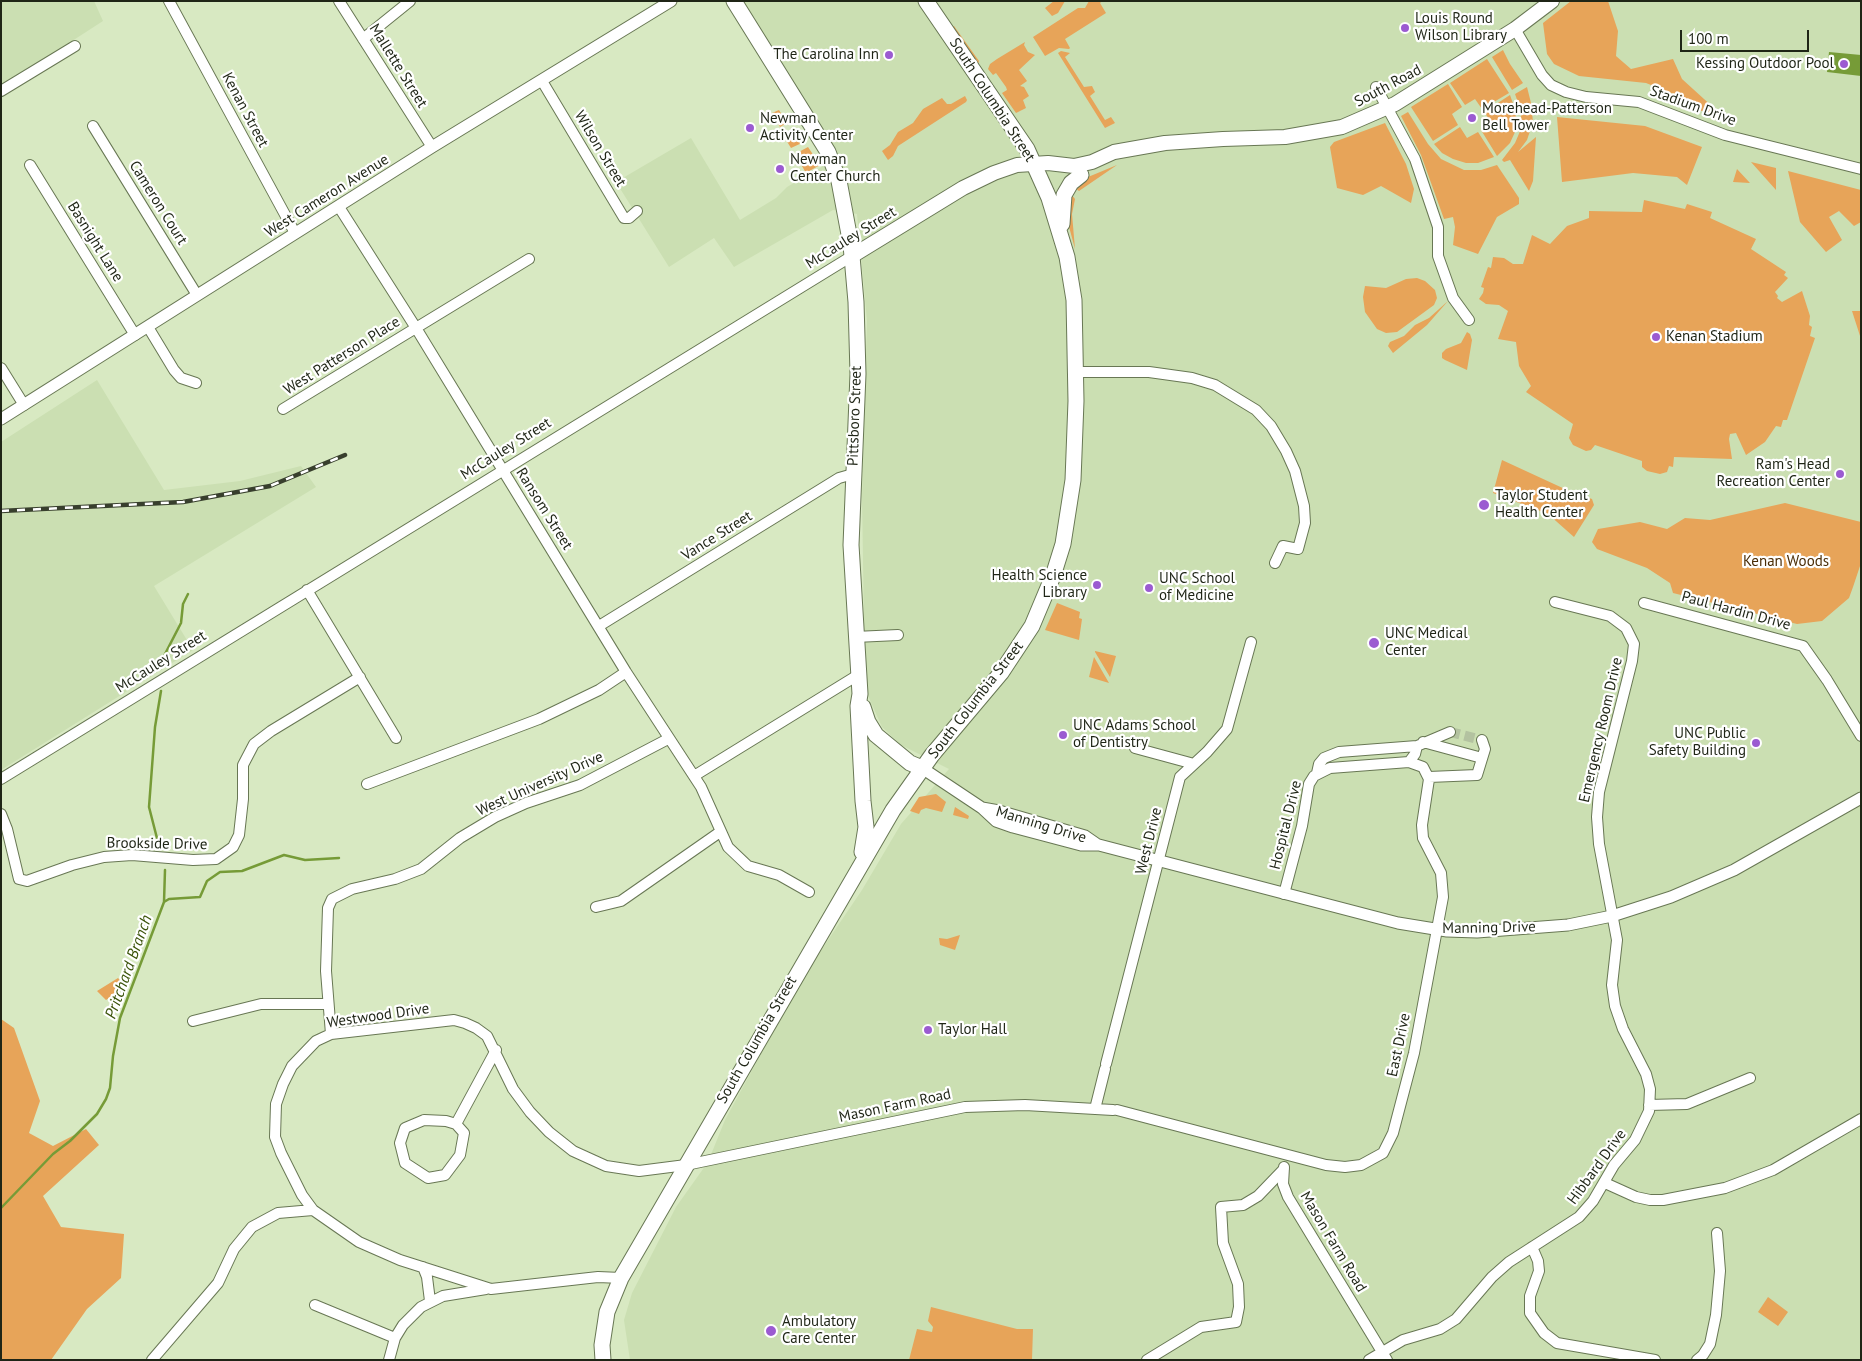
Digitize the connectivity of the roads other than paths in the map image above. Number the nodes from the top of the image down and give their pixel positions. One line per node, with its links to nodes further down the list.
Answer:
1 (169, 1): 24 (street, Kenan Street)
2 (339, 1): 9 (street, Mallette Street)
3 (410, 1): 9 (street)
4 (671, 1): 11 (street, West Cameron Avenue)
5 (734, 1): 26 (main road, Pittsboro Street)
6 (926, 1): 18 (main road, South Columbia Street)
7 (1552, 1): 8 (main road, South Road)
8 (1514, 29): 14 (main road, South Road); 20 (street, Stadium Drive)
9 (363, 39): 16 (street, Mallette Street)
10 (75, 46): 13 (street)
11 (542, 81): 16 (street, West Cameron Avenue); 23 (street, Wilson Street)
12 (1376, 87): 14 (street)
13 (1, 92)
14 (1389, 107): 17 (main road, South Road); 29 (street)
15 (93, 126): 28 (street, Cameron Court)
16 (432, 147): 22 (street, West Cameron Avenue)
17 (1129, 151): 18 (main road, South Road); 21 (main road, South Road)
18 (1034, 164): 21 (main road, South Road); 25 (main road, South Columbia Street); 26 (main road, McCauley Street)
19 (30, 165): 32 (street, Basnight Lane)
20 (1861, 169)
21 (1081, 175): 25 (main road)
22 (339, 207): 24 (street, West Cameron Avenue); 31 (street, Ransom Street)
23 (637, 211)
24 (295, 233): 28 (street, West Cameron Avenue)
25 (1062, 238): 34 (main road, South Columbia Street)
26 (852, 256): 39 (street, McCauley Street); 40 (main road, Pittsboro Street)
27 (529, 259): 31 (street, West Patterson Place)
28 (197, 296): 30 (street, West Cameron Avenue)
29 (1469, 320)
30 (148, 327): 32 (street, West Cameron Avenue); 35 (street)
31 (416, 328): 37 (street, West Patterson Place); 39 (street, Ransom Street)
32 (135, 335): 36 (street, West Cameron Avenue)
33 (1, 368): 36 (street)
34 (1076, 372): 41 (street); 63 (main road, South Columbia Street)
35 (196, 383)
36 (24, 405): 38 (street, West Cameron Avenue)
37 (283, 409)
38 (1, 419)
39 (502, 470): 42 (street, McCauley Street); 45 (street, Ransom Street)
40 (853, 474): 45 (street, Vance Street); 47 (main road, Pittsboro Street)
41 (1275, 562)
42 (307, 590): 51 (street); 67 (street, McCauley Street)
43 (1555, 602): 77 (street, Emergency Room Drive)
44 (1644, 603): 54 (street, Paul Hardin Drive)
45 (599, 626): 49 (street, Ransom Street)
46 (898, 635): 47 (street)
47 (856, 637): 50 (main road, Pittsboro Street)
48 (1251, 642): 62 (street, West Drive)
49 (626, 672): 56 (street, Ransom Street); 68 (street)
50 (858, 675): 52 (main road, Pittsboro Street); 65 (street)
51 (360, 677): 55 (street); 70 (street, Brookside Drive)
52 (860, 694): 63 (main road, Manning Drive); 72 (main road, Pittsboro Street)
53 (1450, 732): 58 (street)
54 (1861, 736)
55 (396, 738)
56 (668, 739): 65 (street, Ransom Street); 79 (street, West University Drive)
57 (1482, 740): 60 (street)
58 (1420, 744): 60 (street); 61 (street); 64 (street)
59 (1135, 748): 62 (street)
60 (1482, 758): 66 (street)
61 (1409, 762): 64 (street, Hospital Drive); 66 (street)
62 (1194, 764): 73 (street, West Drive)
63 (922, 768): 72 (main road, South Columbia Street); 73 (street, Manning Drive)
64 (1317, 773): 75 (street, Hospital Drive)
65 (694, 776): 71 (street, Ransom Street)
66 (1429, 777): 78 (street)
67 (1, 779)
68 (367, 784)
69 (1861, 798): 77 (street, Manning Drive)
70 (1, 814)
71 (720, 832): 74 (street, Ransom Street); 76 (street)
72 (862, 859): 89 (main road, South Columbia Street)
73 (1159, 861): 75 (street, Manning Drive); 85 (street, West Drive)
74 (809, 892)
75 (1284, 894): 78 (street, Manning Drive)
76 (596, 907)
77 (1612, 916): 78 (street, Manning Drive); 84 (street, Hibbard Drive)
78 (1436, 929): 88 (street, East Drive)
79 (328, 1004): 80 (street); 81 (street, West University Drive)
80 (193, 1021)
81 (332, 1034): 82 (street, Westwood Drive); 92 (street, Westwood Drive)
82 (496, 1050): 87 (street); 89 (street, Westwood Drive)
83 (1750, 1078): 84 (street)
84 (1650, 1105): 91 (street, Hibbard Drive)
85 (1095, 1109): 88 (street, Mason Farm Road); 89 (street, Mason Farm Road)
86 (1861, 1120): 91 (street)
87 (456, 1124): 87 (street)
88 (1286, 1156): 90 (street, Mason Farm Road)
89 (686, 1165): 96 (main road, South Columbia Street)
90 (1284, 1169): 101 (street, Mason Farm Road); 105 (street)
91 (1605, 1183): 94 (street, Hibbard Drive)
92 (314, 1210): 95 (street, Westwood Drive); 102 (street)
93 (1717, 1233): 108 (street)
94 (1532, 1247): 101 (street, Hibbard Drive); 107 (street)
95 (423, 1267): 97 (street, Westwood Drive); 98 (street)
96 (621, 1278): 97 (street, Westwood Drive); 104 (main road, South Columbia Street)
97 (491, 1289): 98 (street)
98 (430, 1301): 100 (street)
99 (315, 1305): 100 (street)
100 (395, 1338): 103 (street)
101 (1384, 1356): 106 (street, Hibbard Drive)
102 (152, 1360)
103 (389, 1360)
104 (603, 1360)
105 (1147, 1360)
106 (1369, 1360)
107 (1655, 1360)
108 (1697, 1360)

